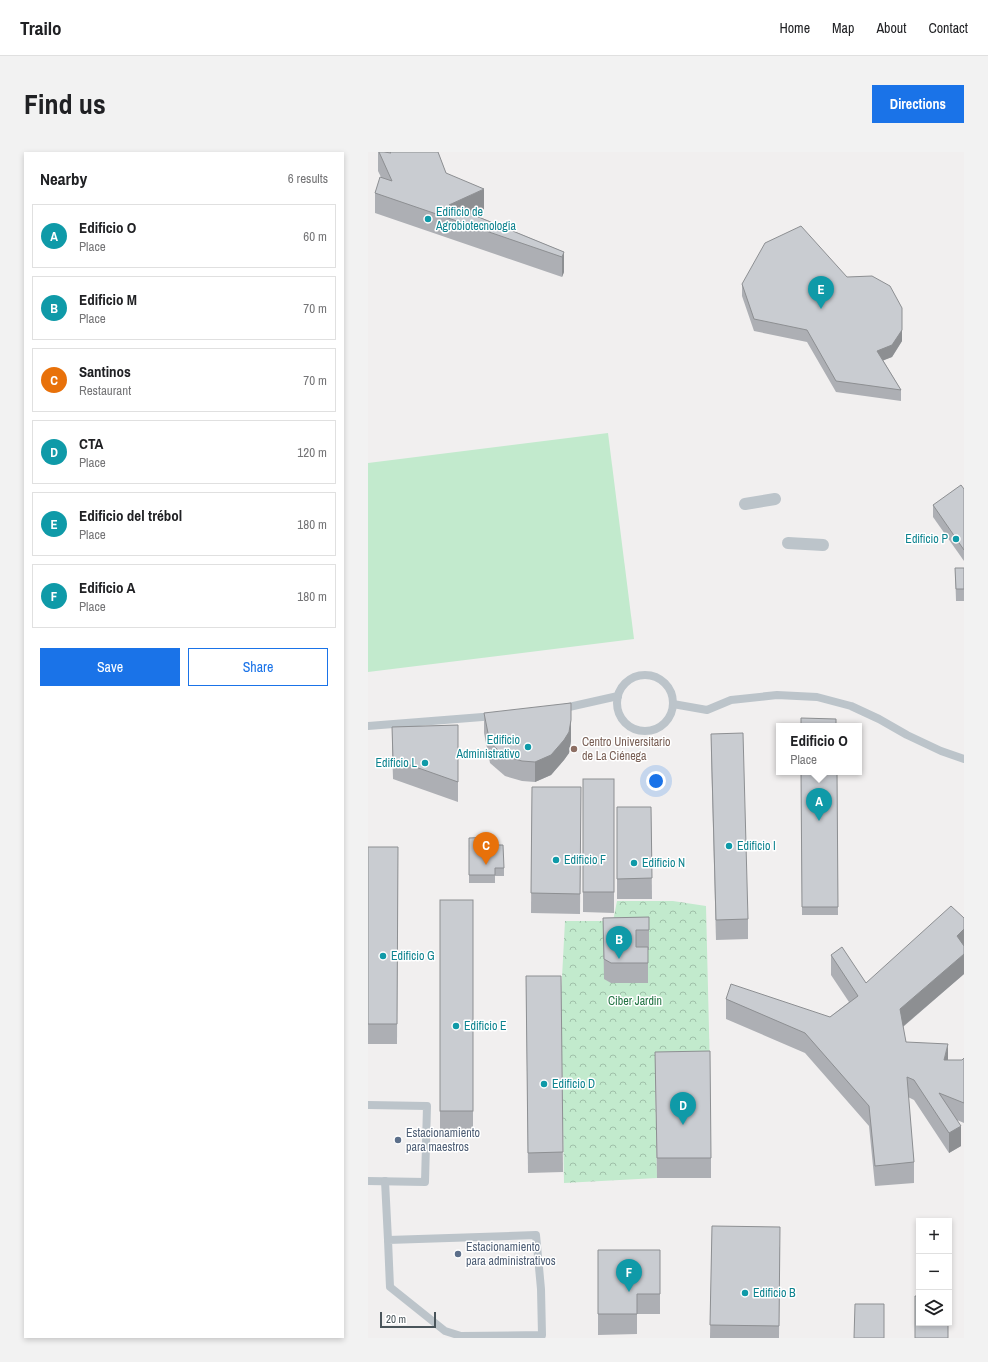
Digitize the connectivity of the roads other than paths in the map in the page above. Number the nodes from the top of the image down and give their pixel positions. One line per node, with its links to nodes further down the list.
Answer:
1 (775, 499): 2 (street)
2 (745, 504)
3 (788, 543): 4 (street)
4 (823, 545)
5 (618, 696): 6 (lane); 6 (lane); 7 (lane)
6 (673, 704): 10 (lane)
7 (554, 711)
8 (500, 716): 9 (lane)
9 (368, 726)
10 (964, 759)
11 (368, 1105): 13 (lane)
12 (368, 1181): 13 (lane)
13 (385, 1181): 14 (lane)
14 (388, 1240): 15 (lane); 15 (lane)
15 (542, 1336)

